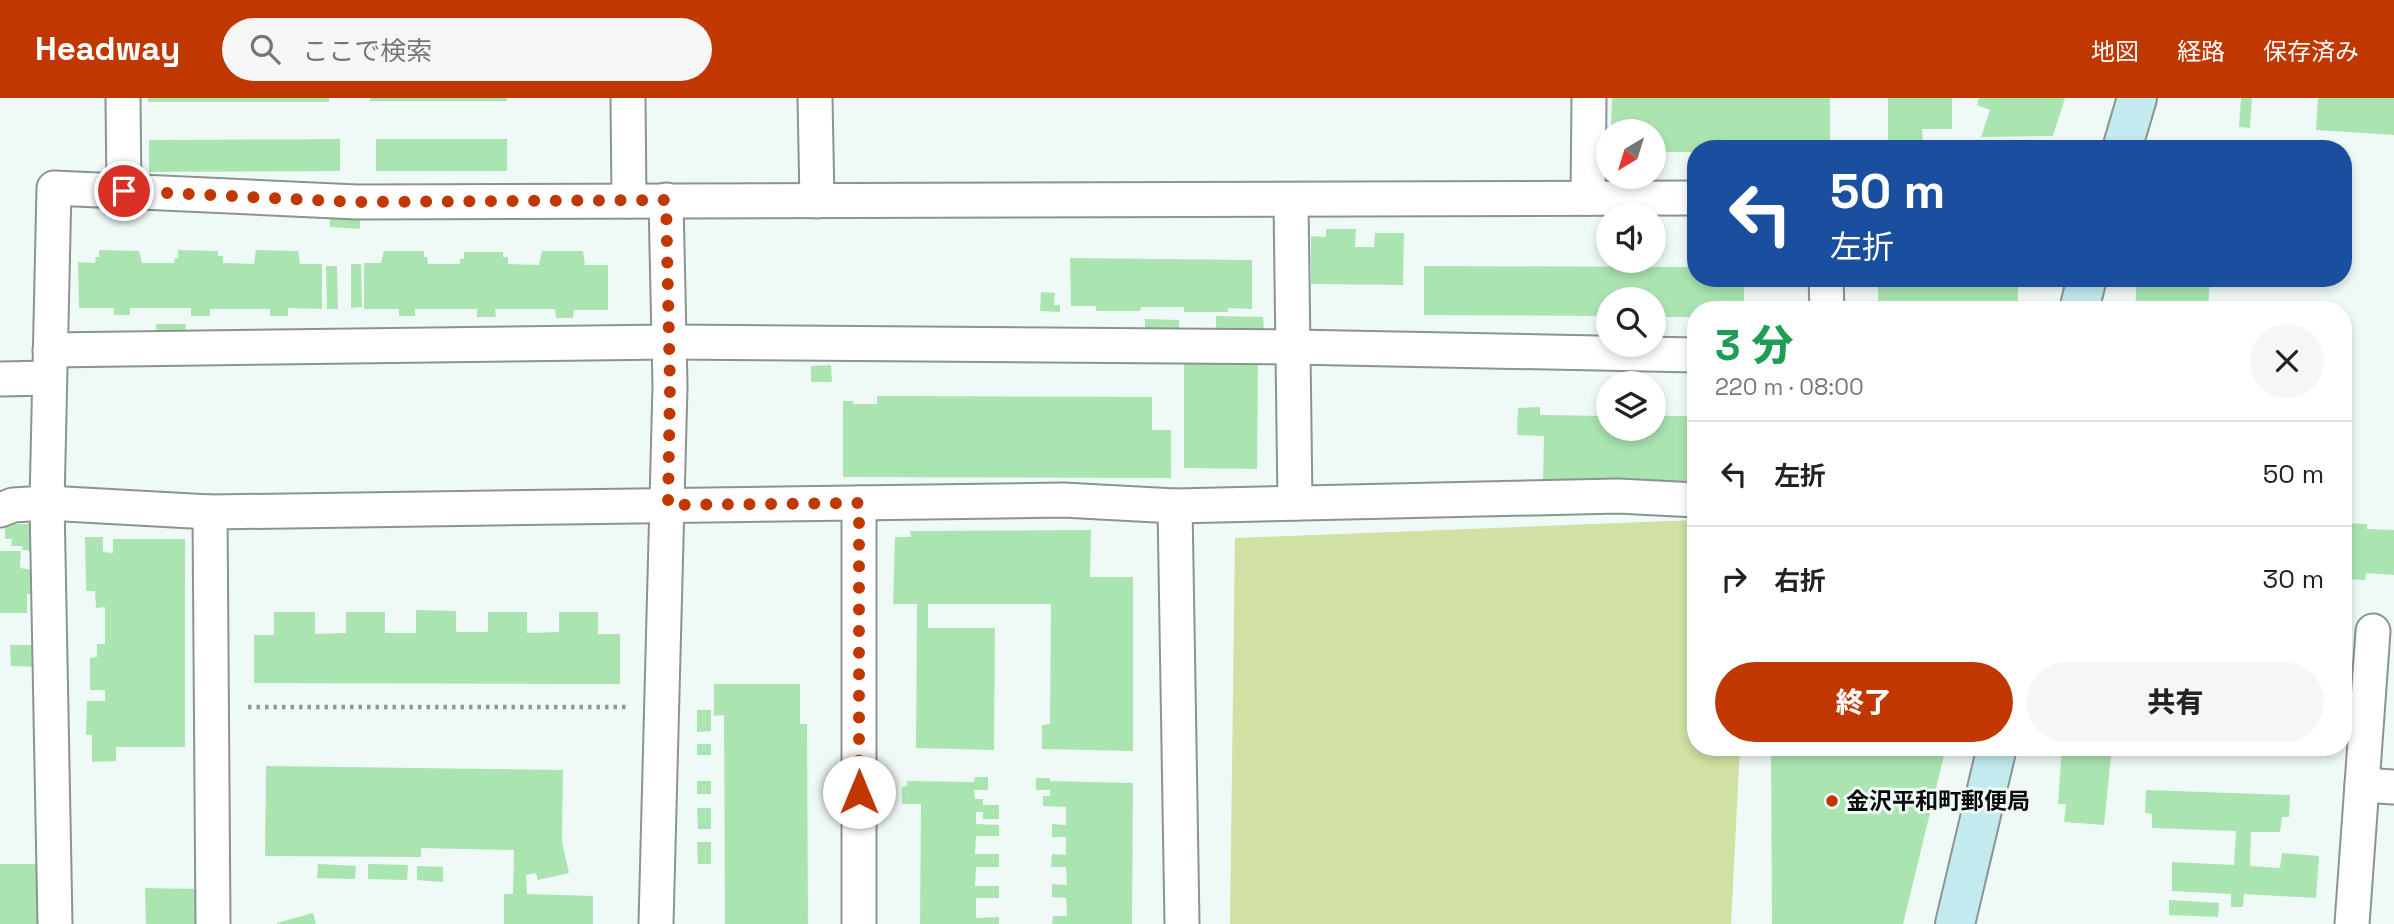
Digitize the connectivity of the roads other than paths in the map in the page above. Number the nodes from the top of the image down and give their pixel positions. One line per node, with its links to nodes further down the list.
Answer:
1 (123, 98): 7 (street)
2 (628, 98): 11 (street)
3 (815, 98): 12 (street)
4 (1589, 98): 8 (street)
5 (2137, 98): 6 (main road)
6 (2125, 140)
7 (124, 191): 11 (street); 17 (street)
8 (1588, 198): 9 (street); 13 (street)
9 (1687, 198)
10 (666, 200): 11 (street); 12 (street); 14 (street)
11 (629, 201)
12 (817, 201): 13 (street)
13 (1292, 201): 15 (street)
14 (669, 342): 15 (street); 17 (street); 23 (street)
15 (1293, 347): 16 (street); 22 (street)
16 (1687, 355)
17 (50, 364): 18 (street); 20 (street)
18 (0, 379)
19 (1687, 499): 22 (street)
20 (47, 503): 25 (street); 26 (street); 30 (street)
21 (859, 503): 23 (street); 24 (street); 33 (street)
22 (1296, 503): 24 (street)
23 (668, 505): 26 (street); 32 (street)
24 (1175, 506): 34 (street)
25 (0, 510)
26 (210, 512): 31 (street)
27 (2370, 630): 29 (street)
28 (1995, 756): 35 (main road)
29 (2378, 786): 36 (street)
30 (55, 924)
31 (213, 924)
32 (656, 924)
33 (859, 924)
34 (1182, 924)
35 (1955, 924)
36 (2352, 924)

